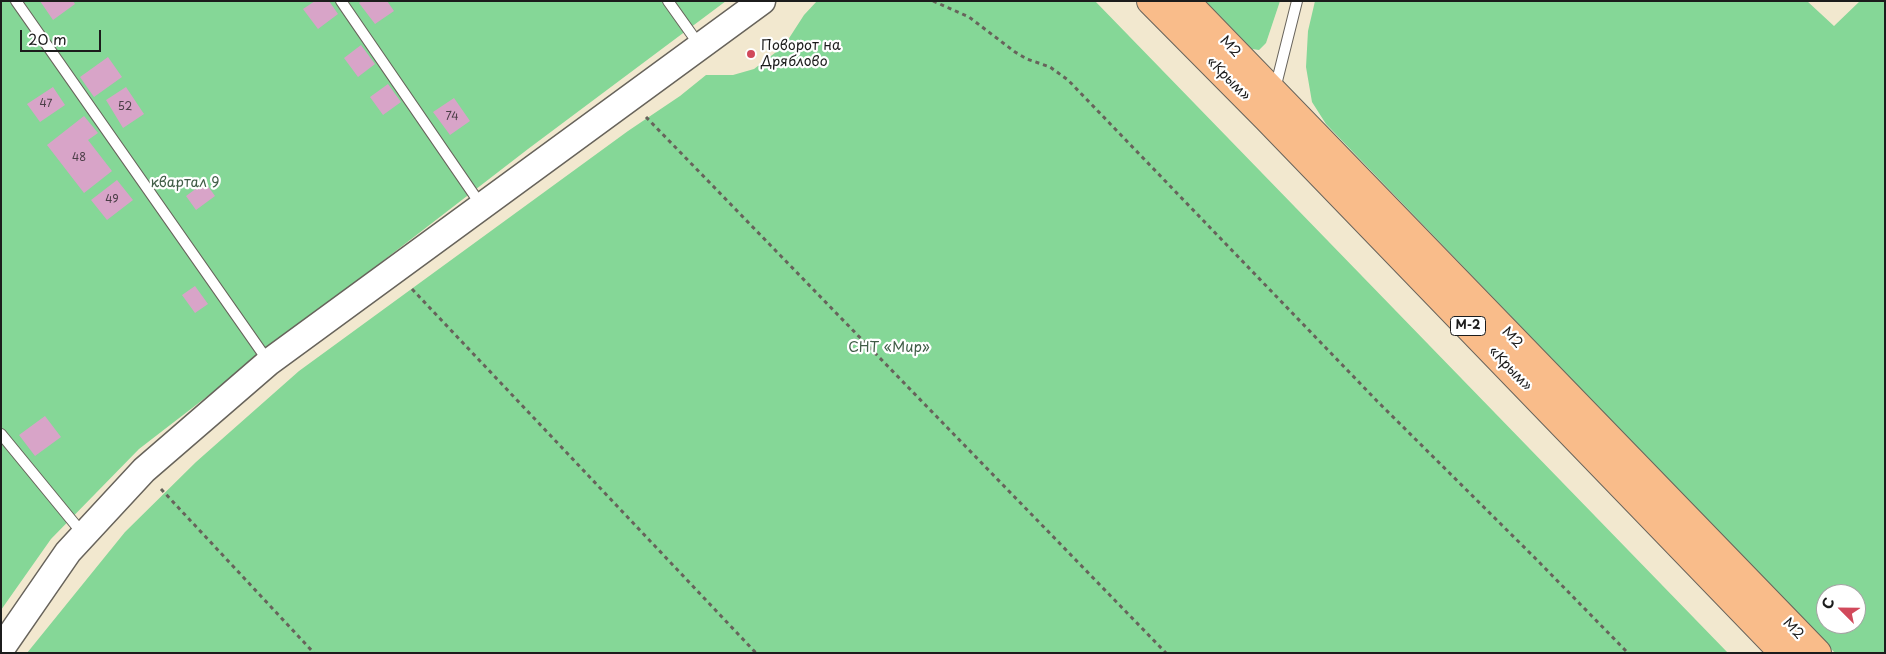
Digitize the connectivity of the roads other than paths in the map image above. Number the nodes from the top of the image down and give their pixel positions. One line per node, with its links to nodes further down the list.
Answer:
1 (16, 1): 11 (lane)
2 (341, 1): 10 (lane)
3 (668, 1): 8 (lane)
4 (762, 1): 8 (street)
5 (1151, 1): 15 (highway, «Крым» / М-2)
6 (1185, 1): 9 (highway, М2)
7 (1297, 1): 9 (lane)
8 (700, 46): 10 (street)
9 (1274, 92): 16 (highway, М2)
10 (482, 206): 11 (street)
11 (268, 362): 13 (street)
12 (1, 434): 13 (lane)
13 (84, 535): 14 (street)
14 (1, 649)
15 (1784, 653)
16 (1817, 653)

